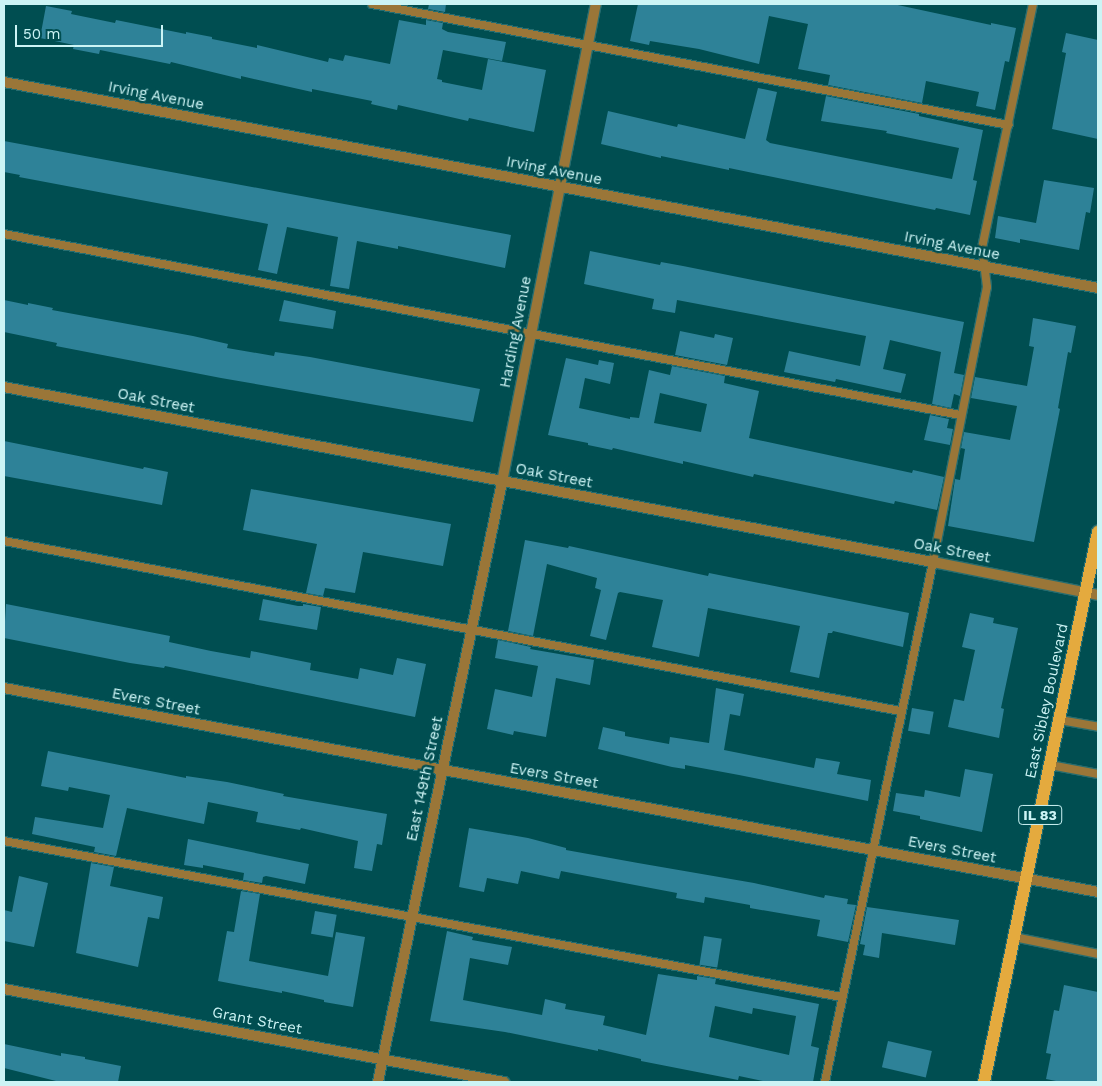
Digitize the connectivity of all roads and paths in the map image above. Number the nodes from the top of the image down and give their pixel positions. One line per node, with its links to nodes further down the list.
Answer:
1 (372, 4): 4 (lane)
2 (596, 4): 4 (street)
3 (1032, 4): 6 (lane)
4 (588, 46): 6 (lane); 7 (street)
5 (4, 82): 7 (street, Irving Avenue)
6 (1009, 125): 9 (lane)
7 (560, 187): 9 (street, Irving Avenue); 11 (street, Harding Avenue)
8 (4, 234): 11 (lane)
9 (984, 267): 10 (street, Irving Avenue); 13 (lane)
10 (1098, 288)
11 (531, 334): 13 (lane); 14 (street, Harding Avenue)
12 (4, 387): 14 (street, Oak Street)
13 (960, 414): 17 (lane)
14 (502, 482): 17 (street, Oak Street); 19 (street, East 149th Street)
15 (1098, 534): 18 (main road, East Sibley Boulevard / IL 83)
16 (4, 541): 19 (lane)
17 (933, 562): 18 (street, Oak Street); 21 (lane)
18 (1092, 594): 22 (main road, East Sibley Boulevard / IL 83)
19 (472, 628): 21 (lane); 25 (street, East 149th Street)
20 (4, 688): 25 (street, Evers Street)
21 (900, 711): 28 (lane)
22 (1060, 720): 23 (lane); 24 (main road, East Sibley Boulevard / IL 83)
23 (1098, 727)
24 (1050, 765): 26 (lane); 29 (main road, East Sibley Boulevard / IL 83)
25 (442, 770): 28 (street, Evers Street); 31 (street, East 149th Street)
26 (1098, 774)
27 (4, 841): 31 (lane)
28 (872, 850): 29 (street, Evers Street); 35 (lane)
29 (1027, 879): 30 (street, Evers Street); 32 (main road, East Sibley Boulevard / IL 83)
30 (1098, 892)
31 (412, 918): 35 (lane); 36 (street, East 149th Street)
32 (1014, 937): 33 (lane); 40 (main road, East Sibley Boulevard / IL 83)
33 (1098, 954)
34 (4, 989): 36 (street, Grant Street)
35 (842, 997): 39 (lane)
36 (382, 1060): 37 (street, East 149th Street); 38 (street, Grant Street)
37 (378, 1082)
38 (504, 1082)
39 (825, 1082)
40 (984, 1082)

